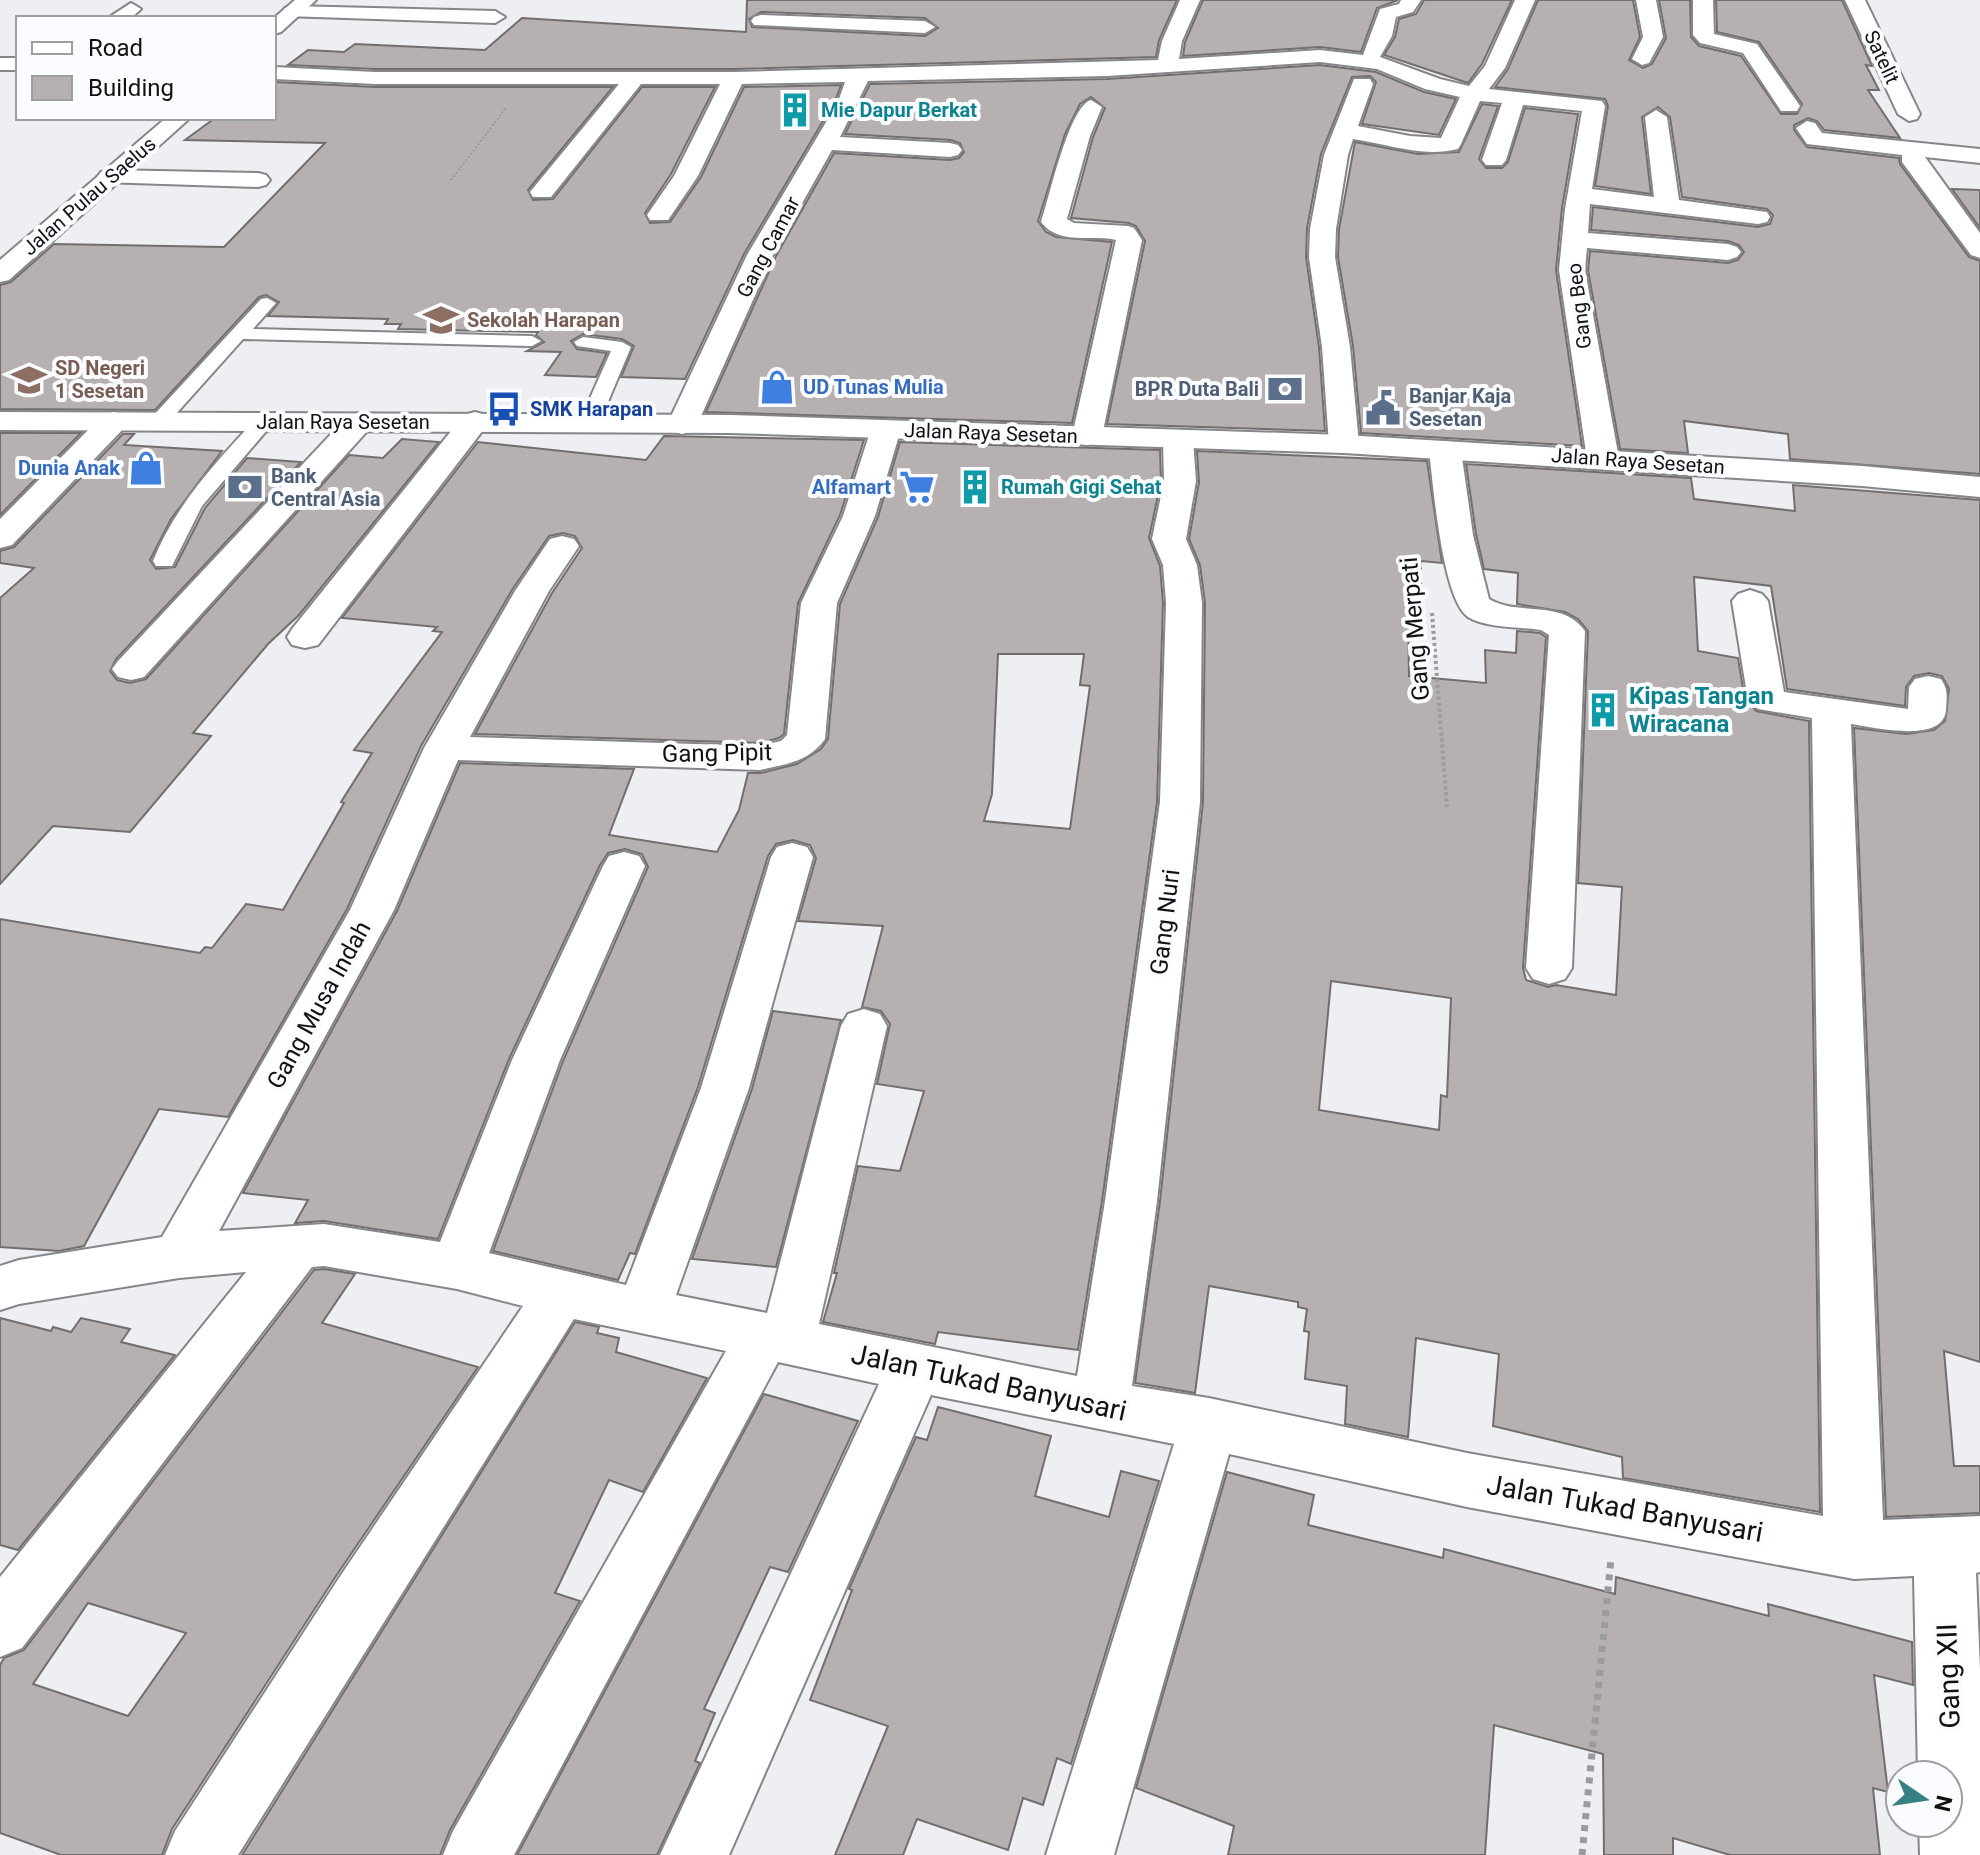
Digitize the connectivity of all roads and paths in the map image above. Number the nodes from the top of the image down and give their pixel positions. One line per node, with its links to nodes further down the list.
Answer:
1 (383, 0): 8 (street)
2 (1190, 0): 15 (street)
3 (1411, 0): 13 (street)
4 (1525, 0): 24 (street)
5 (1646, 0): 14 (street)
6 (1703, 0): 26 (street)
7 (1855, 0): 27 (street, Satelit)
8 (299, 6): 11 (street)
9 (936, 9): 12 (street)
10 (761, 21): 12 (street)
11 (276, 26)
12 (925, 27): 18 (street)
13 (1372, 53)
14 (1642, 59)
15 (1167, 65): 16 (street); 24 (street)
16 (1107, 70): 18 (street); 64 (street)
17 (276, 73): 22 (street)
18 (898, 73): 19 (street)
19 (863, 75): 21 (street); 28 (street, Gang Camar)
20 (635, 78): 21 (street); 22 (street); 42 (street)
21 (734, 78): 45 (street)
22 (528, 79): 41 (path)
23 (1362, 84): 33 (street)
24 (1474, 94): 25 (street); 33 (street)
25 (1514, 100): 38 (street); 43 (street, Gang Beo)
26 (1789, 106)
27 (1909, 114)
28 (841, 116): 30 (street); 34 (street, Gang Camar)
29 (1656, 117): 44 (street)
30 (871, 118)
31 (177, 120): 39 (street, Jalan Pulau Saelus)
32 (1807, 128): 36 (street)
33 (1344, 131): 66 (street)
34 (825, 143): 35 (street); 62 (street, Gang Camar)
35 (950, 150)
36 (1918, 152): 37 (street); 48 (street)
37 (1980, 156)
38 (1494, 160)
39 (109, 177): 40 (street); 50 (street, Jalan Pulau Saelus)
40 (258, 180)
41 (451, 180)
42 (542, 192)
43 (1580, 195): 44 (street); 47 (street, Gang Beo)
44 (1667, 205): 46 (street)
45 (659, 215)
46 (1758, 217)
47 (1574, 239): 49 (street); 68 (street, Gang Beo)
48 (1980, 250)
49 (1728, 252)
50 (0, 274)
51 (267, 303): 52 (lane)
52 (240, 334): 53 (lane); 57 (lane)
53 (532, 341)
54 (583, 342): 61 (lane)
55 (0, 421): 56 (street, Jalan Raya Sesetan)
56 (114, 421): 57 (street, Jalan Raya Sesetan); 70 (street)
57 (159, 421): 59 (street, Jalan Raya Sesetan)
58 (475, 421): 60 (street, Jalan Raya Sesetan); 61 (street, Jalan Raya Sesetan); 75 (street)
59 (264, 422): 60 (street, Jalan Raya Sesetan); 72 (lane)
60 (359, 422): 76 (street)
61 (589, 423): 62 (street, Jalan Raya Sesetan)
62 (682, 425): 63 (street, Jalan Raya Sesetan)
63 (886, 429): 64 (street, Jalan Raya Sesetan); 79 (street, Gang Pipit)
64 (1087, 436): 65 (street, Jalan Raya Sesetan)
65 (1178, 439): 66 (street, Jalan Raya Sesetan); 93 (street, Gang Nuri)
66 (1344, 444): 67 (street, Jalan Raya Sesetan)
67 (1445, 450): 68 (street, Jalan Raya Sesetan); 83 (street)
68 (1603, 459): 69 (street, Jalan Raya Sesetan)
69 (1980, 487)
70 (0, 538)
71 (562, 546): 79 (street, Gang Musa Indah)
72 (164, 561)
73 (1431, 599): 80 (path, Gang Merpati)
74 (1750, 601): 78 (street)
75 (305, 637)
76 (131, 669)
77 (1928, 687): 78 (street)
78 (1831, 712): 97 (street)
79 (444, 748): 86 (street, Gang Musa Indah)
80 (1447, 807)
81 (792, 857): 90 (street)
82 (624, 866): 87 (street)
83 (1549, 968)
84 (864, 1026): 91 (street)
85 (297, 1247): 86 (street, Jalan Tukad Banyusari); 87 (street, Jalan Tukad Banyusari); 98 (street)
86 (179, 1256): 88 (street, Jalan Tukad Banyusari)
87 (457, 1267): 89 (street, Jalan Tukad Banyusari)
88 (0, 1288)
89 (561, 1294): 90 (street, Jalan Tukad Banyusari); 99 (street)
90 (643, 1311): 91 (street, Jalan Tukad Banyusari)
91 (776, 1338): 92 (street, Jalan Tukad Banyusari); 100 (street)
92 (915, 1367): 93 (street, Jalan Tukad Banyusari); 101 (street)
93 (1101, 1406): 94 (street, Jalan Tukad Banyusari)
94 (1209, 1424): 95 (street, Jalan Tukad Banyusari); 102 (street)
95 (1616, 1507): 97 (street, Jalan Tukad Banyusari); 103 (path)
96 (1962, 1545): 97 (street, Jalan Tukad Banyusari); 104 (street, Gang XII)
97 (1854, 1550)
98 (0, 1626)
99 (199, 1855)
100 (477, 1855)
101 (694, 1855)
102 (1080, 1855)
103 (1582, 1855)
104 (1954, 1855)

